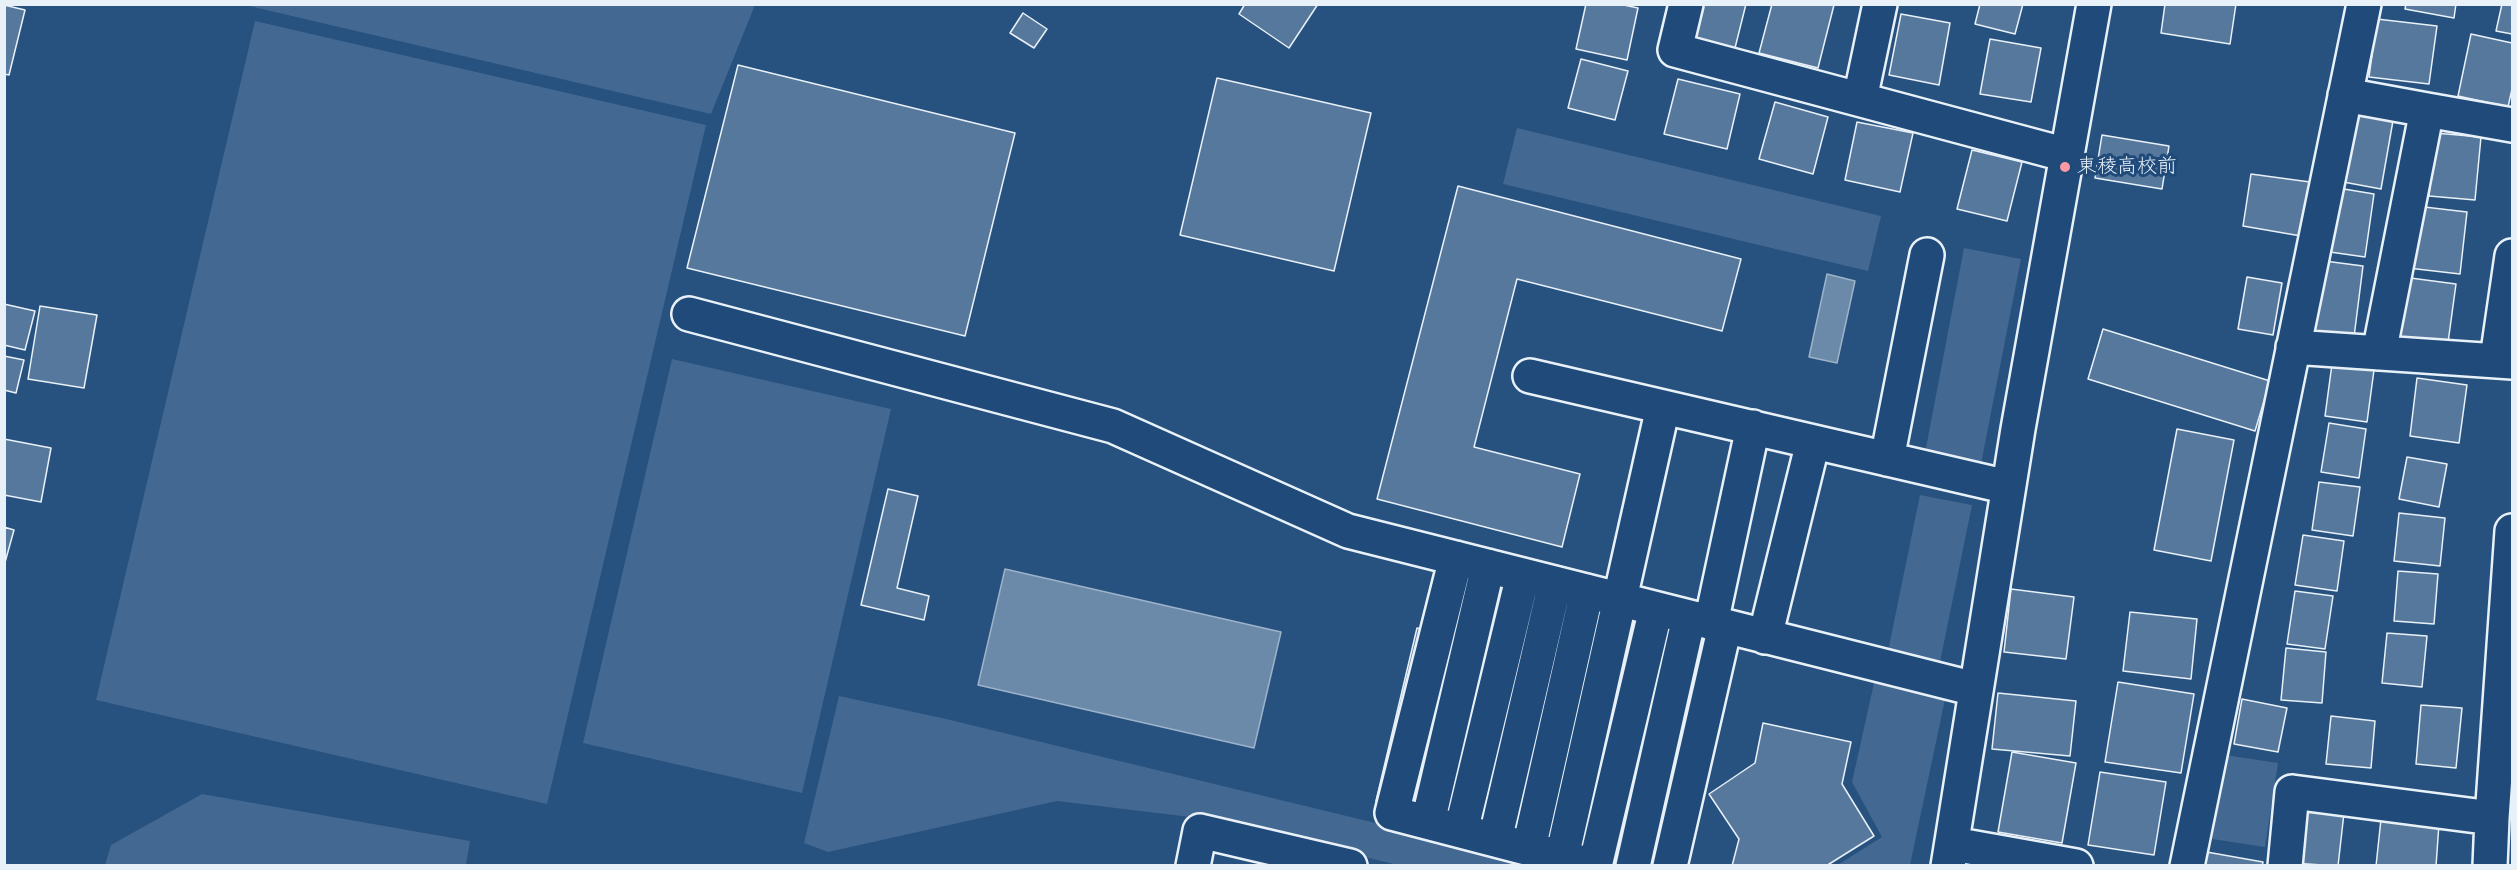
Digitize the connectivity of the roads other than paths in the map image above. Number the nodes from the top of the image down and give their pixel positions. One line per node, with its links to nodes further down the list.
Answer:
1 (1686, 4): 6 (street)
2 (1880, 4): 6 (street)
3 (2094, 4): 9 (street)
4 (2364, 4): 5 (street)
5 (2345, 95): 7 (street); 13 (street)
6 (1860, 99): 9 (street)
7 (2427, 110): 8 (street); 14 (street)
8 (2512, 124)
9 (2067, 154): 21 (street)
10 (1926, 255): 20 (street)
11 (2512, 256): 15 (street)
12 (689, 314): 23 (street)
13 (2294, 347): 14 (street); 46 (street)
14 (2379, 353): 15 (street)
15 (2505, 361)
16 (1530, 376): 17 (street)
17 (1663, 407): 18 (street); 28 (street)
18 (1753, 427): 19 (street); 30 (street)
19 (1813, 442): 20 (street); 31 (street)
20 (1887, 459): 21 (street)
21 (2008, 487): 32 (street)
22 (2512, 531): 33 (street)
23 (1456, 558): 24 (street); 34 (street)
24 (1488, 566): 25 (street); 34 (street)
25 (1523, 575): 26 (street); 35 (street)
26 (1556, 583): 27 (street); 36 (street)
27 (1587, 591): 28 (street); 37 (street)
28 (1620, 600): 29 (street); 39 (street)
29 (1656, 609): 30 (street); 42 (street)
30 (1708, 622): 31 (street); 43 (street); 44 (street)
31 (1765, 637): 32 (street)
32 (1976, 689): 38 (street)
33 (2492, 818): 47 (street); 48 (street)
34 (1428, 822): 35 (street)
35 (1461, 831): 36 (street)
36 (1495, 840): 37 (street)
37 (1529, 848): 39 (street)
38 (1950, 855): 45 (street)
39 (1562, 857): 42 (street)
40 (1192, 866): 41 (street)
41 (1350, 866)
42 (1595, 866)
43 (1633, 866)
44 (1670, 866)
45 (2076, 866)
46 (2187, 866)
47 (2285, 866)
48 (2490, 866)

